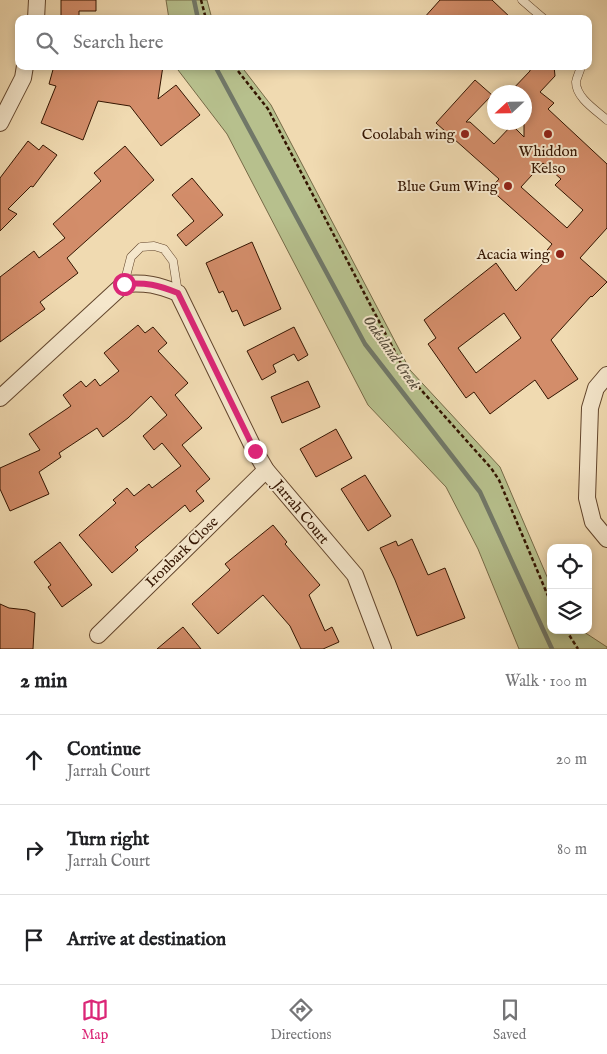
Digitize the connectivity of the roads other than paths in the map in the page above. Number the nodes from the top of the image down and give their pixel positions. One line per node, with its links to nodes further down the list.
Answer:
1 (36, 0): 3 (street)
2 (522, 0): 4 (lane)
3 (36, 15)
4 (539, 15)
5 (24, 70): 8 (street)
6 (580, 70): 7 (lane)
7 (607, 120)
8 (0, 123)
9 (124, 284): 10 (street); 10 (lane, Jarrah Court); 12 (street)
10 (178, 293): 13 (street, Jarrah Court)
11 (607, 375): 14 (street)
12 (0, 398)
13 (266, 470): 15 (street, Ironbark Close); 16 (street, Jarrah Court)
14 (607, 539)
15 (98, 635)
16 (384, 649)

